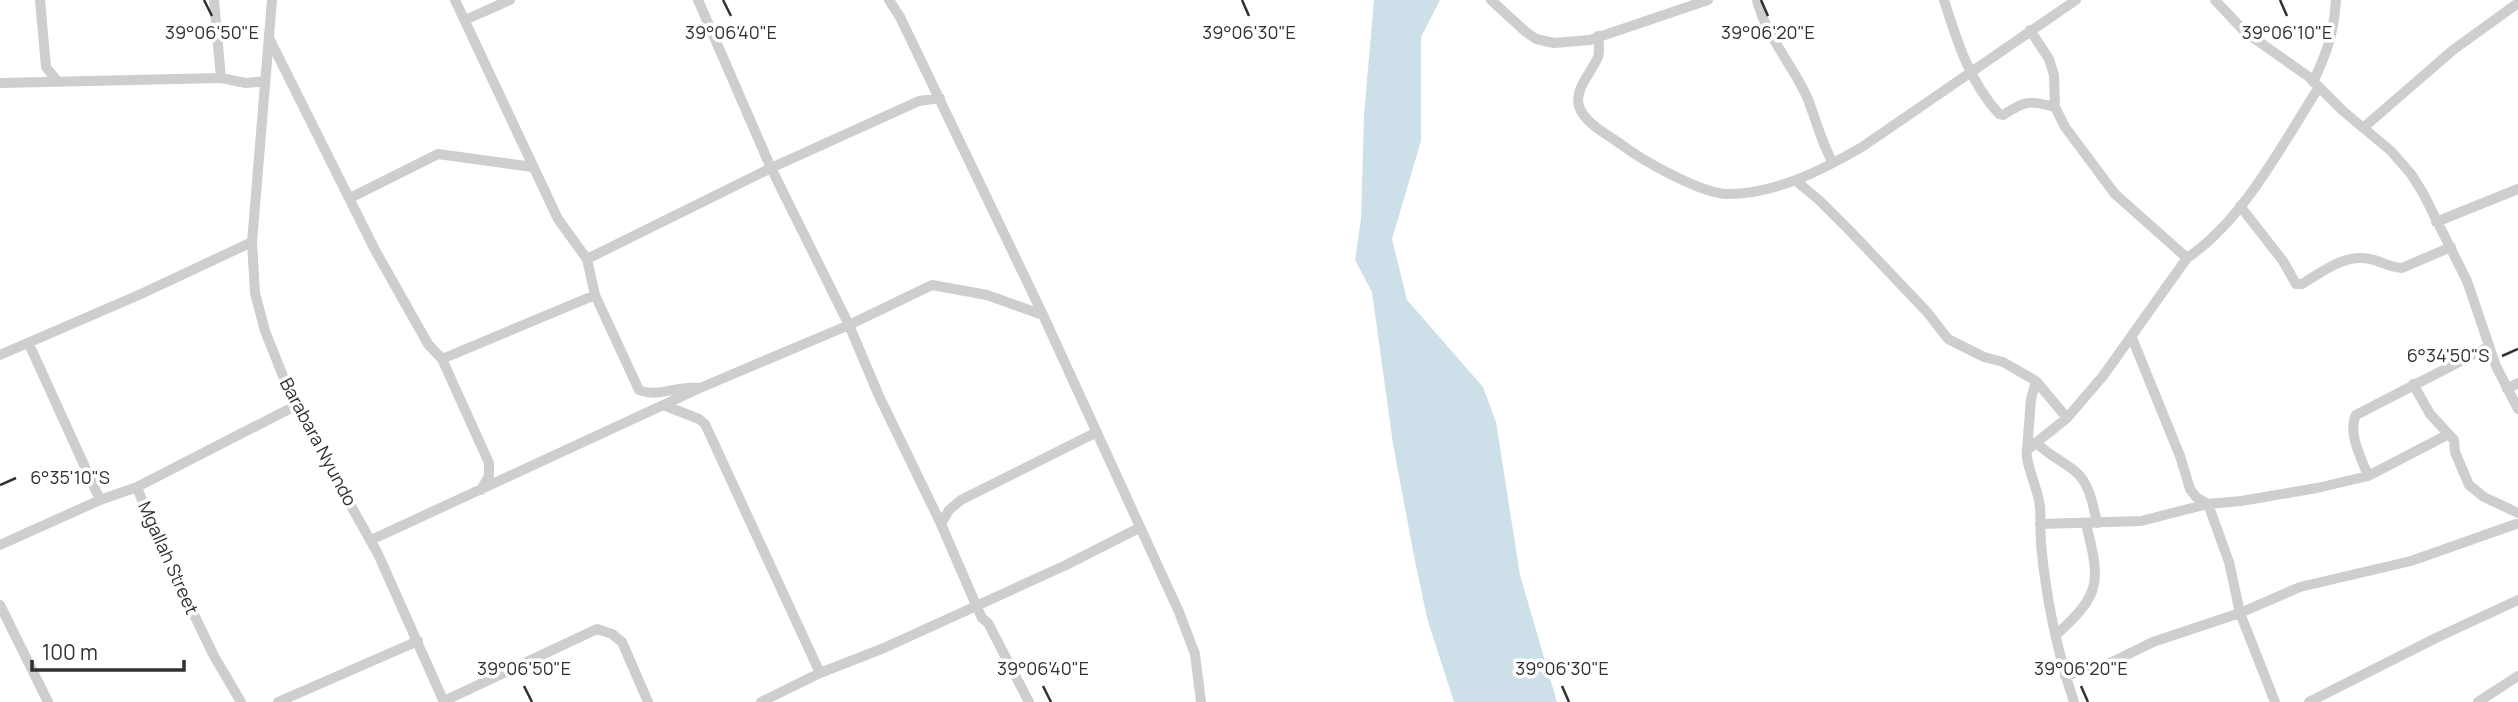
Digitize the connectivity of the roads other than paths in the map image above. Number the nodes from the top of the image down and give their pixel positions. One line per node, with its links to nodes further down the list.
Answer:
1 (40, 0): 20 (street)
2 (214, 0): 22 (street)
3 (272, 0): 19 (street, Barabara Nyundo)
4 (456, 0): 16 (street)
5 (510, 0): 16 (street)
6 (698, 0): 33 (street)
7 (889, 0): 28 (street)
8 (1491, 0): 18 (street)
9 (1708, 0): 18 (street)
10 (1757, 0): 31 (street)
11 (1944, 0): 21 (street)
12 (2076, 0): 17 (street)
13 (2215, 0): 27 (street)
14 (2336, 0): 27 (street)
15 (2518, 2): 30 (street)
16 (465, 20): 32 (street)
17 (2030, 30): 21 (street); 29 (street)
18 (1598, 36): 34 (street)
19 (270, 39): 23 (street, Barabara Nyundo); 36 (street)
20 (46, 66): 24 (street); 26 (street)
21 (1969, 72): 29 (street); 31 (street)
22 (221, 78): 23 (street); 24 (street)
23 (265, 81): 39 (street, Barabara Nyundo)
24 (58, 82): 26 (street)
25 (0, 83): 26 (street)
26 (37, 83)
27 (2316, 85): 30 (street); 37 (street)
28 (940, 99): 33 (street); 44 (street)
29 (2055, 107): 41 (street)
30 (2363, 128): 38 (street)
31 (1833, 163): 34 (street)
32 (533, 167): 36 (street); 42 (street)
33 (771, 168): 42 (street); 45 (street)
34 (1796, 181): 51 (street)
35 (2518, 189): 38 (street)
36 (350, 198): 50 (street)
37 (2240, 206): 40 (street); 41 (street)
38 (2436, 222): 40 (street)
39 (252, 242): 47 (street); 57 (street, Barabara Nyundo)
40 (2451, 247): 48 (street)
41 (2187, 258): 46 (street)
42 (587, 259): 43 (street)
43 (596, 295): 50 (street); 54 (street)
44 (1043, 315): 45 (street); 60 (street)
45 (849, 325): 54 (street); 71 (street)
46 (2132, 338): 59 (street); 68 (street)
47 (29, 344): 49 (street); 67 (street)
48 (2488, 347): 53 (street); 55 (street)
49 (0, 355)
50 (442, 359): 66 (street)
51 (2036, 381): 59 (street); 63 (street)
52 (2518, 383): 55 (street)
53 (2413, 384): 61 (street); 64 (street)
54 (700, 388): 56 (street)
55 (2507, 389): 58 (street)
56 (663, 405): 66 (street); 83 (street)
57 (295, 406): 65 (street); 75 (street, Barabara Nyundo)
58 (2518, 409)
59 (2067, 418): 62 (street)
60 (1097, 432): 71 (street); 74 (street)
61 (2447, 435): 64 (street); 69 (street)
62 (2036, 442): 63 (street); 70 (street)
63 (2027, 450): 72 (street)
64 (2368, 476): 68 (street)
65 (137, 487): 67 (street); 88 (street, Mgallah Street)
66 (480, 491): 75 (street)
67 (100, 500): 76 (street)
68 (2208, 504): 70 (street); 80 (street)
69 (2518, 520): 80 (street)
70 (2097, 523): 73 (street)
71 (942, 524): 79 (street)
72 (2040, 524): 73 (street); 81 (street)
73 (2086, 524): 81 (street)
74 (1139, 528): 79 (street); 93 (street)
75 (370, 540): 82 (street, Barabara Nyundo)
76 (0, 545)
77 (2518, 600): 96 (street)
78 (0, 605): 87 (street)
79 (976, 605): 83 (street); 92 (street)
80 (2240, 613): 84 (street); 95 (street)
81 (2056, 635): 84 (street)
82 (418, 641): 86 (street, Barabara Nyundo); 89 (street)
83 (820, 673): 91 (street)
84 (2065, 676): 94 (street)
85 (2518, 676): 97 (street)
86 (444, 701): 90 (street)
87 (48, 702)
88 (241, 702)
89 (278, 702)
90 (648, 702)
91 (761, 702)
92 (1029, 702)
93 (1201, 702)
94 (2074, 702)
95 (2276, 702)
96 (2309, 702)
97 (2478, 702)

